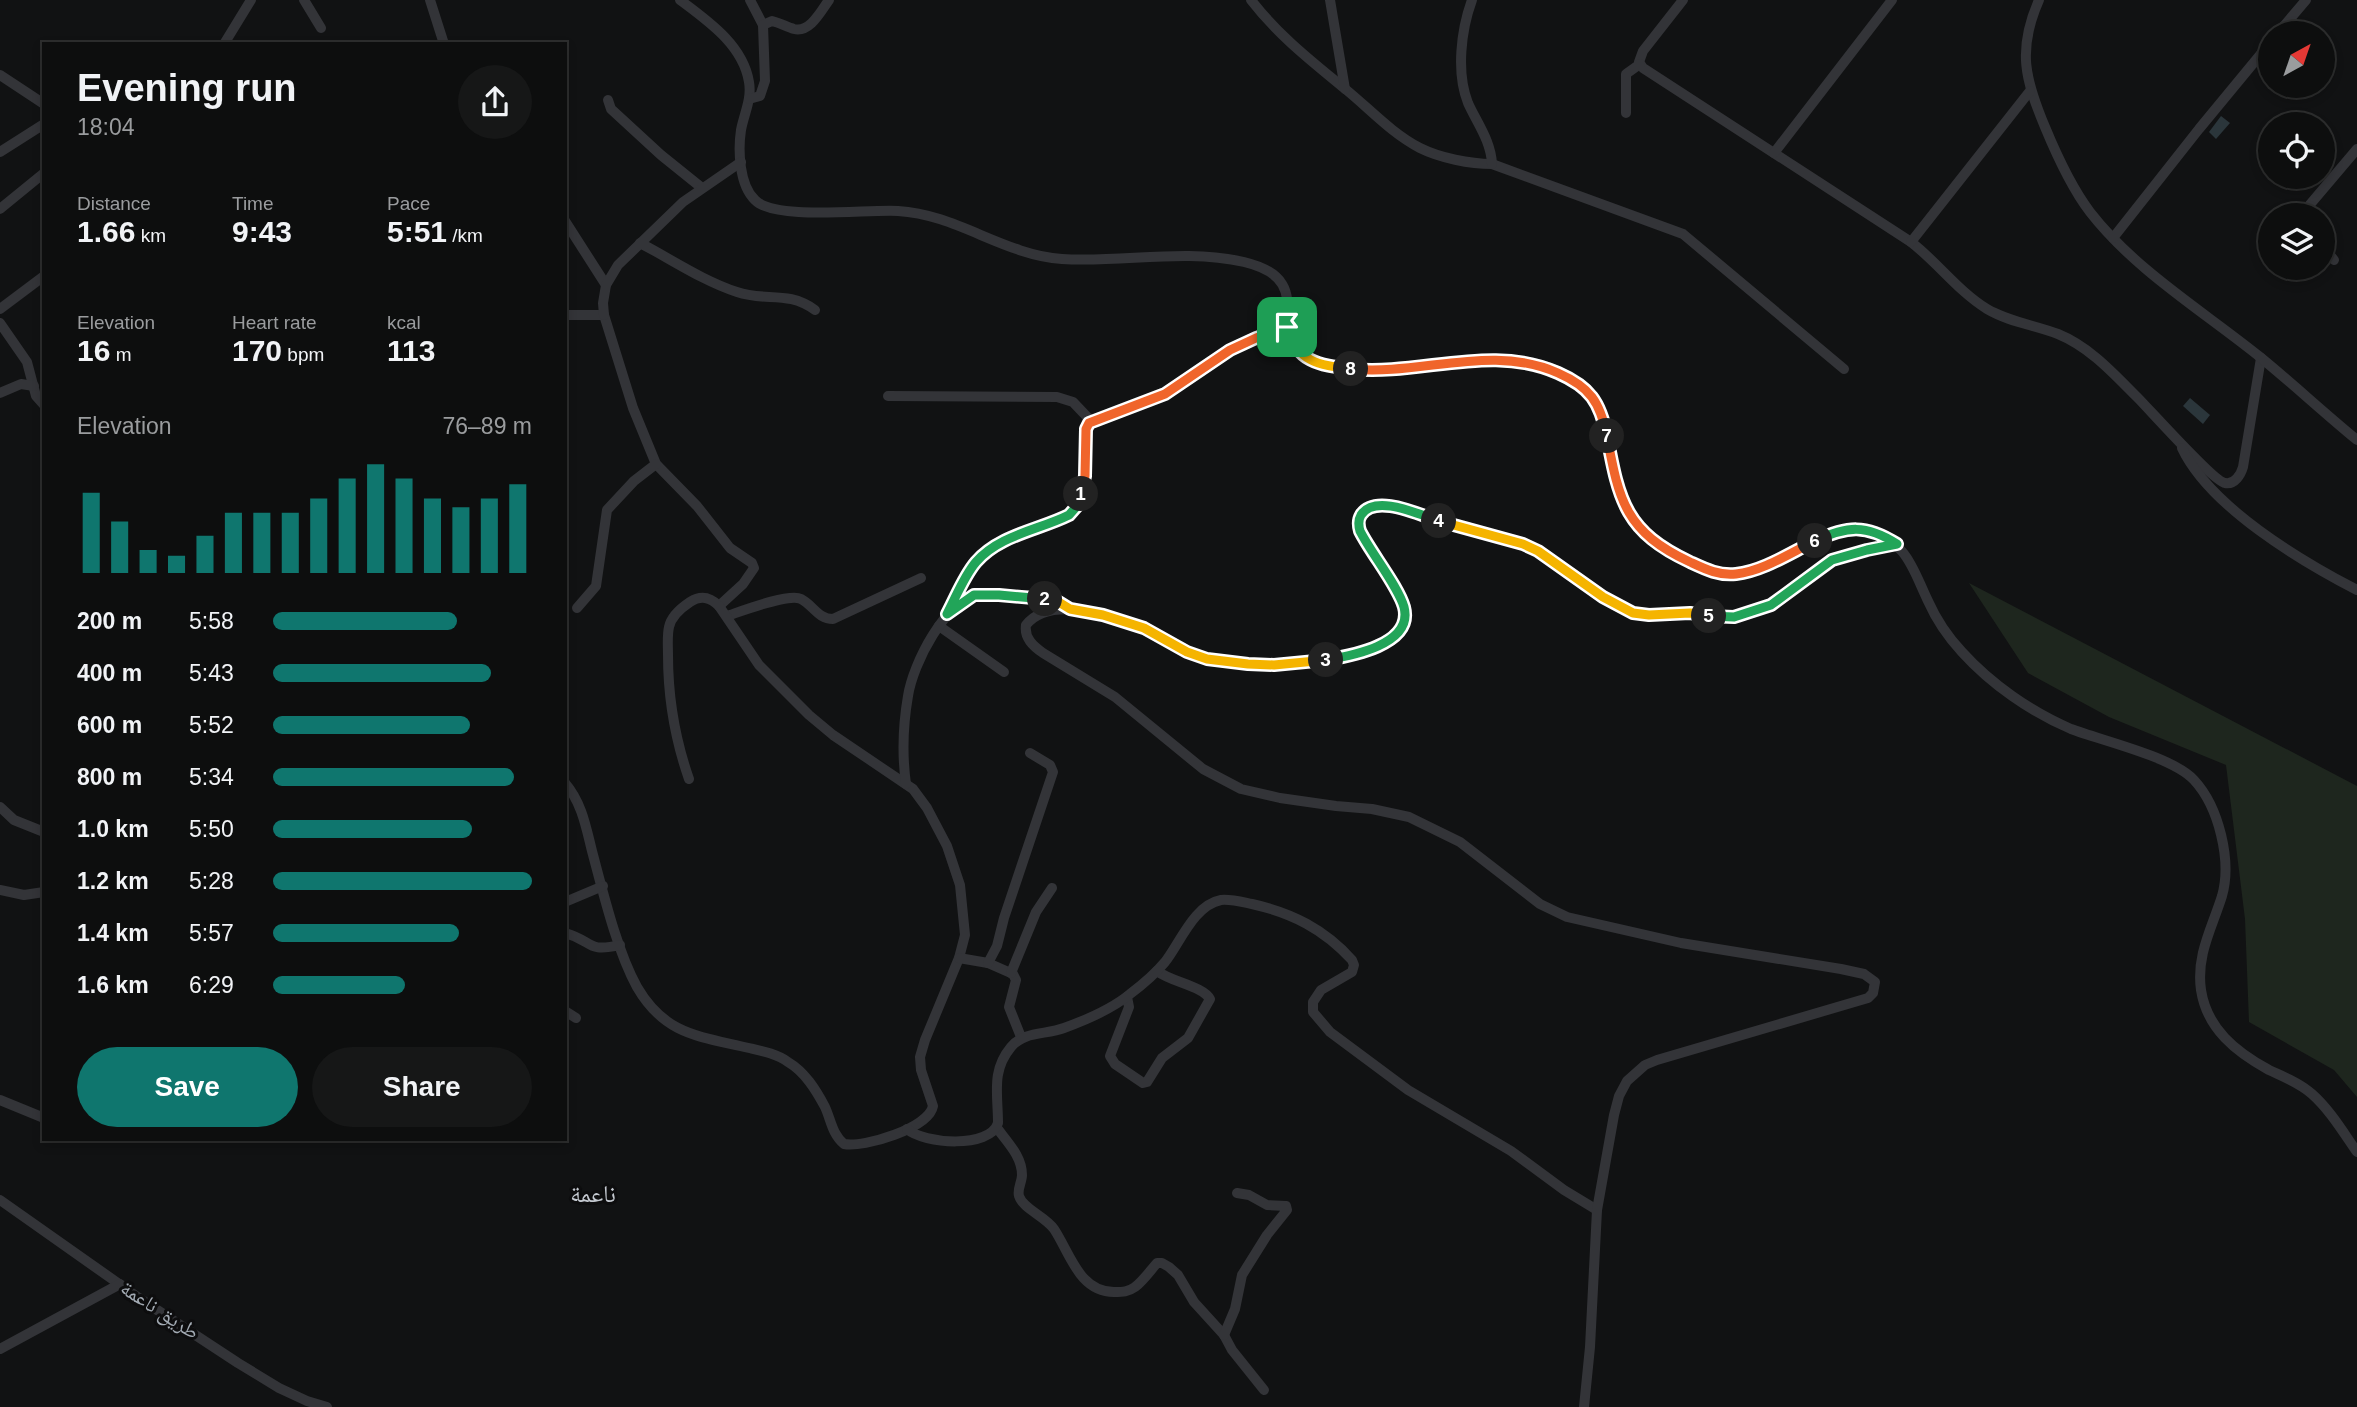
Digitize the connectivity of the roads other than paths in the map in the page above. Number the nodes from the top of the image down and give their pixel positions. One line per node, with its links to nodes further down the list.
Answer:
1 (251, 0): 17 (street)
2 (304, 0): 16 (street)
3 (430, 0): 18 (street)
4 (680, 0): 24 (street)
5 (750, 0): 15 (street)
6 (829, 0): 15 (street)
7 (1251, 0): 22 (street)
8 (1330, 0): 22 (street)
9 (1472, 0): 33 (street)
10 (1683, 0): 20 (street)
11 (1892, 0): 31 (street)
12 (2039, 0): 23 (street)
13 (2306, 0): 14 (street)
14 (2288, 21)
15 (764, 25): 24 (street)
16 (321, 28)
17 (225, 42)
18 (443, 42)
19 (2258, 58): 39 (street)
20 (1640, 64): 27 (street); 31 (street)
21 (0, 75): 26 (street)
22 (1345, 89): 33 (street)
23 (2030, 91): 39 (street); 40 (street)
24 (749, 99): 32 (street)
25 (608, 100): 35 (street)
26 (42, 103)
27 (1626, 113)
28 (42, 125): 30 (street)
29 (2357, 149): 36 (street)
30 (0, 152)
31 (1774, 153): 40 (street)
32 (741, 162): 35 (street); 49 (street)
33 (1492, 164): 51 (street)
34 (42, 175): 37 (street)
35 (702, 188): 41 (street)
36 (2311, 203)
37 (0, 209)
38 (567, 224): 43 (street)
39 (2113, 238): 50 (street)
40 (1911, 242): 57 (street)
41 (640, 243): 43 (street); 45 (street)
42 (42, 278): 44 (street)
43 (606, 285): 47 (street)
44 (0, 309)
45 (815, 310)
46 (567, 315): 47 (street)
47 (604, 315): 59 (street)
48 (0, 323): 52 (street)
49 (1287, 327): 56 (street); 60 (street)
50 (2261, 358): 57 (street); 58 (street)
51 (1844, 369)
52 (34, 386): 53 (street); 55 (street)
53 (0, 393)
54 (888, 396): 56 (street)
55 (42, 403)
56 (1092, 422): 66 (street)
57 (2176, 436): 62 (street)
58 (2357, 440)
59 (656, 464): 63 (street); 64 (street)
60 (1897, 544): 65 (street); 95 (street)
61 (921, 578): 67 (street)
62 (2357, 590)
63 (719, 606): 67 (street); 71 (street)
64 (577, 608)
65 (1070, 609): 66 (street); 98 (street)
66 (947, 614): 68 (street)
67 (727, 616): 72 (street)
68 (939, 626): 69 (street); 72 (street)
69 (1003, 673)
70 (1030, 753): 84 (street)
71 (688, 779)
72 (906, 784): 83 (street)
73 (567, 785): 76 (street)
74 (0, 807): 75 (street)
75 (42, 831)
76 (603, 886): 80 (street); 82 (street)
77 (1052, 888): 86 (street)
78 (0, 890): 79 (street)
79 (42, 892)
80 (567, 901)
81 (567, 934): 82 (street)
82 (620, 945): 94 (street)
83 (959, 958): 84 (street); 94 (street)
84 (988, 963): 86 (street)
85 (1157, 971): 87 (street); 87 (street); 98 (street)
86 (1011, 973): 90 (street)
87 (1127, 997): 90 (street)
88 (567, 1012): 89 (street)
89 (576, 1018)
90 (1021, 1037): 93 (street)
91 (0, 1100): 92 (street)
92 (42, 1117)
93 (997, 1128): 94 (street); 100 (street)
94 (907, 1129)
95 (2357, 1152)
96 (1237, 1193): 100 (street)
97 (0, 1200): 99 (street, طريق ناعمة)
98 (1597, 1210): 104 (street)
99 (120, 1284): 101 (street); 103 (street, طريق ناعمة)
100 (1224, 1335): 102 (street)
101 (0, 1349)
102 (1264, 1390)
103 (327, 1407)
104 (1584, 1407)

